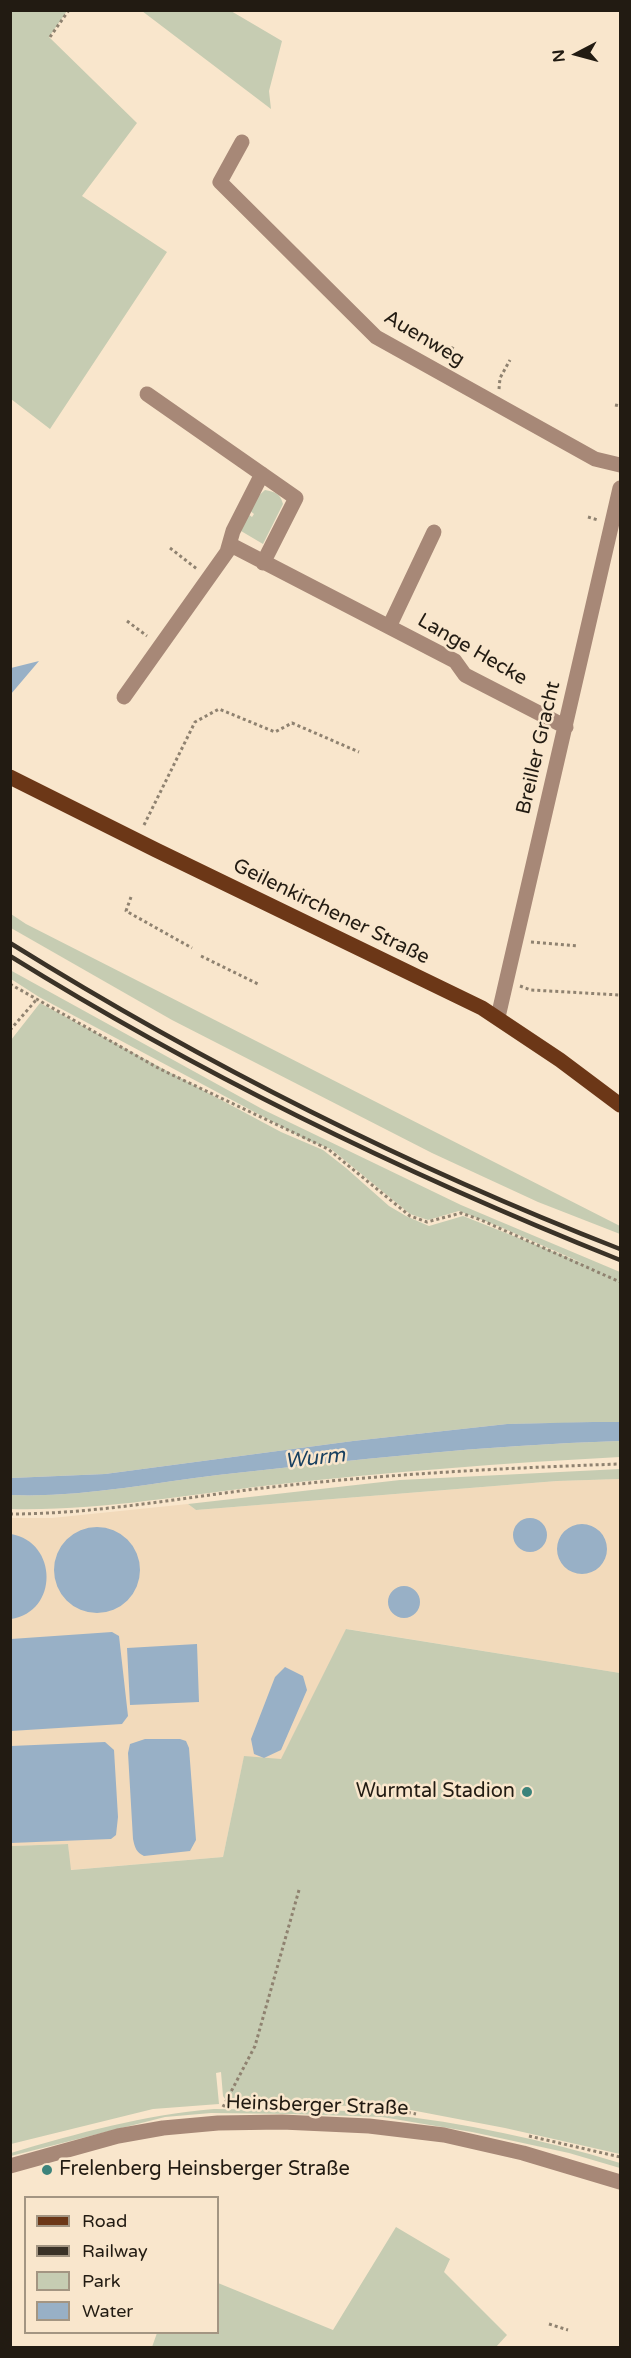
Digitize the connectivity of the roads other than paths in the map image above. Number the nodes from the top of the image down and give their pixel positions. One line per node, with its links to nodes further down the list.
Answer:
1 (242, 142): 3 (street, Auenweg)
2 (147, 394): 4 (street)
3 (621, 465)
4 (262, 474): 7 (street); 8 (street)
5 (621, 488): 11 (street, Breiller Gracht)
6 (434, 532): 9 (street, Lange Hecke)
7 (231, 545): 8 (street, Lange Hecke); 10 (street)
8 (263, 563): 9 (street, Lange Hecke)
9 (389, 627): 11 (street, Lange Hecke)
10 (124, 697)
11 (566, 727): 13 (street, Breiller Gracht)
12 (10, 777): 13 (main road, Geilenkirchener Straße)
13 (498, 1017): 14 (main road, Geilenkirchener Straße)
14 (621, 1105)
15 (10, 2166): 16 (street, Heinsberger Straße)
16 (621, 2182)

